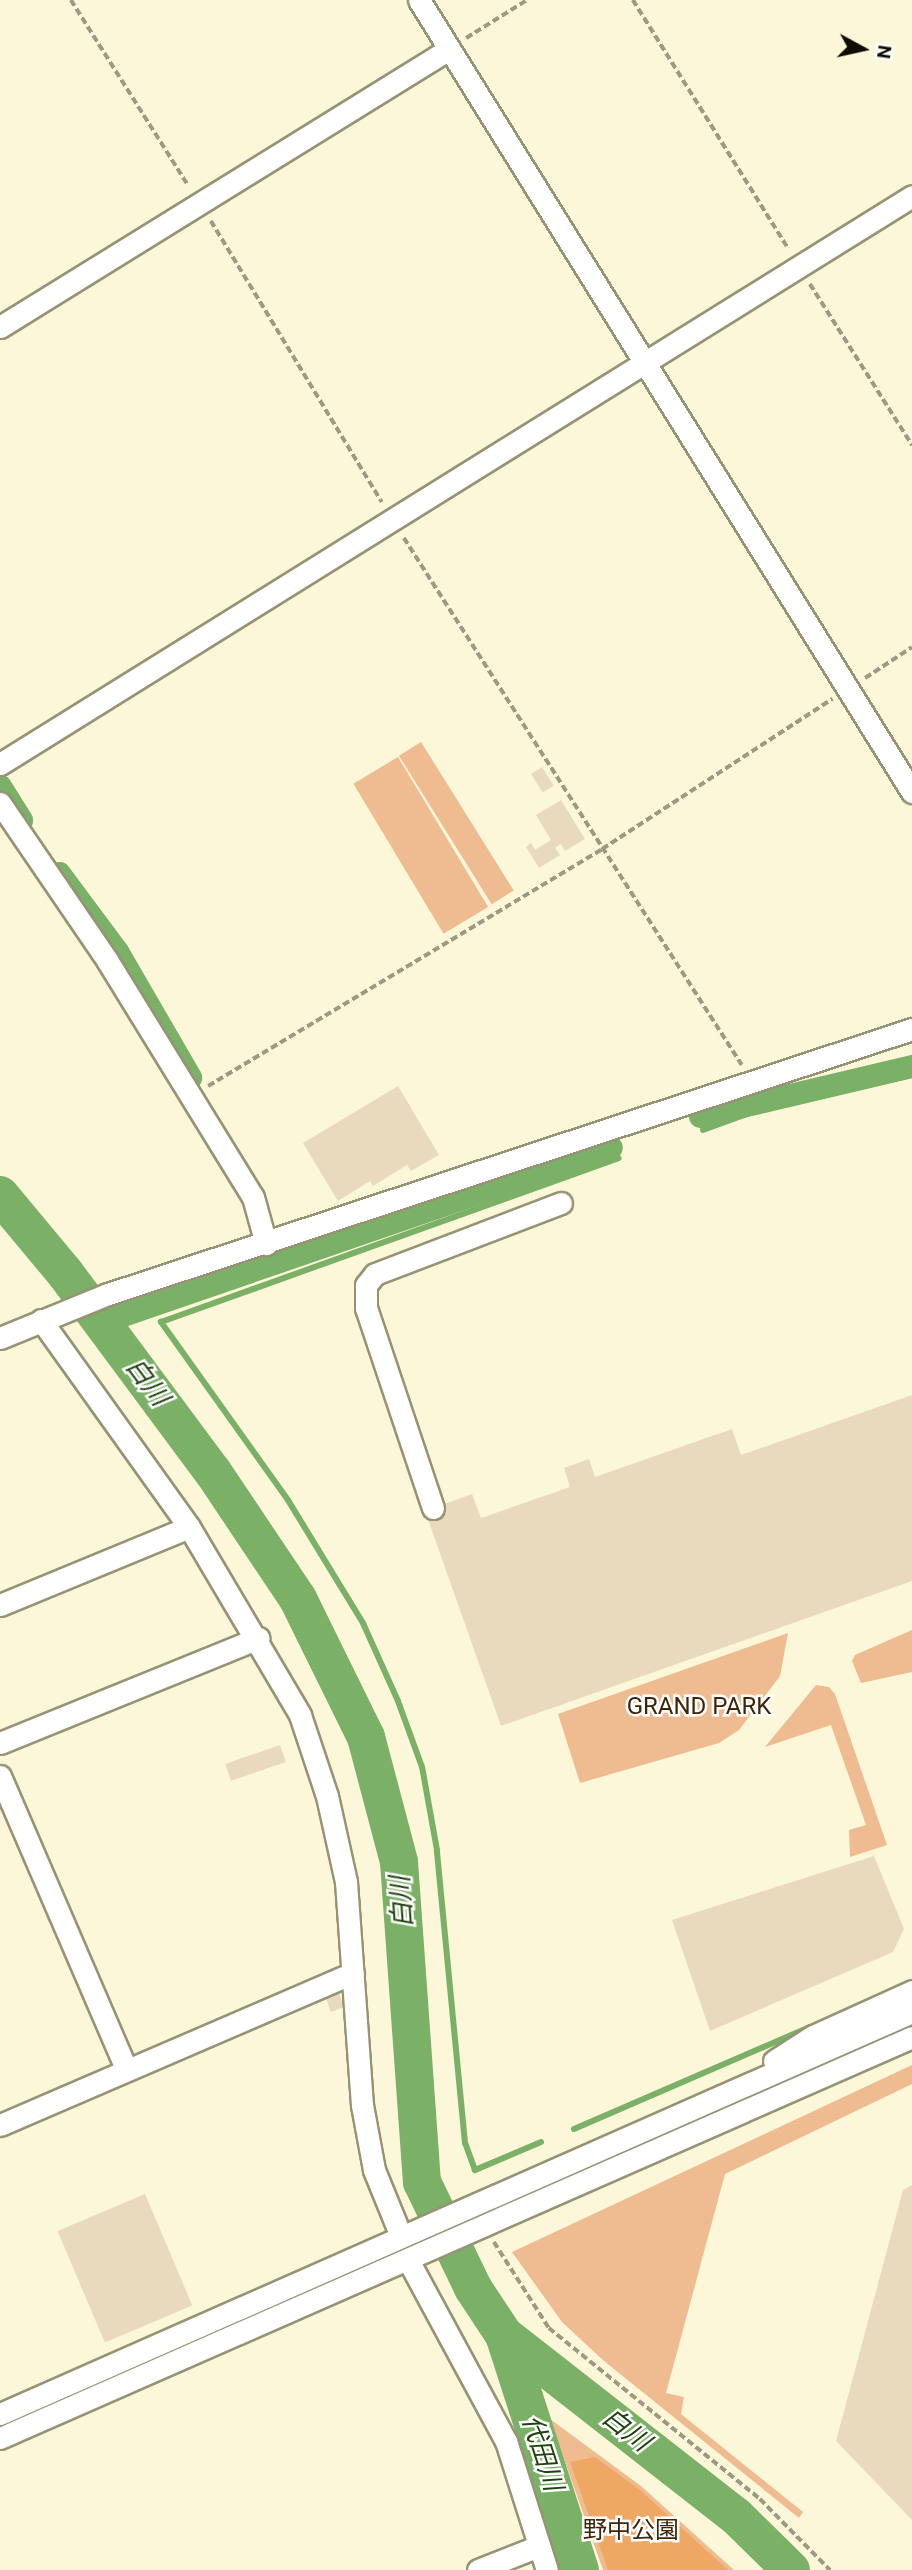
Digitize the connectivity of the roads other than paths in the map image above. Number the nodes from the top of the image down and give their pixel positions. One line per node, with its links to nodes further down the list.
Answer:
1 (419, 0): 2 (street)
2 (449, 49): 4 (street); 5 (street)
3 (912, 196): 5 (street)
4 (0, 327)
5 (644, 363): 6 (street); 7 (street)
6 (0, 764)
7 (912, 792)
8 (0, 803): 11 (street)
9 (912, 1029): 11 (street)
10 (561, 1203): 14 (street)
11 (266, 1244): 12 (street)
12 (51, 1316): 13 (street); 15 (street)
13 (0, 1338)
14 (433, 1508)
15 (189, 1527): 16 (street); 17 (street)
16 (0, 1605)
17 (258, 1638): 18 (street); 20 (street)
18 (0, 1743)
19 (0, 1776): 24 (street)
20 (353, 1973): 24 (street); 27 (street)
21 (912, 1991): 25 (street)
22 (912, 2012): 25 (street)
23 (912, 2037): 28 (street)
24 (127, 2068): 26 (street)
25 (722, 2095): 27 (street)
26 (0, 2125)
27 (408, 2233): 29 (street)
28 (418, 2256): 30 (street); 31 (street)
29 (0, 2414)
30 (0, 2438)
31 (539, 2546): 32 (street); 33 (street)
32 (478, 2570)
33 (547, 2570)

